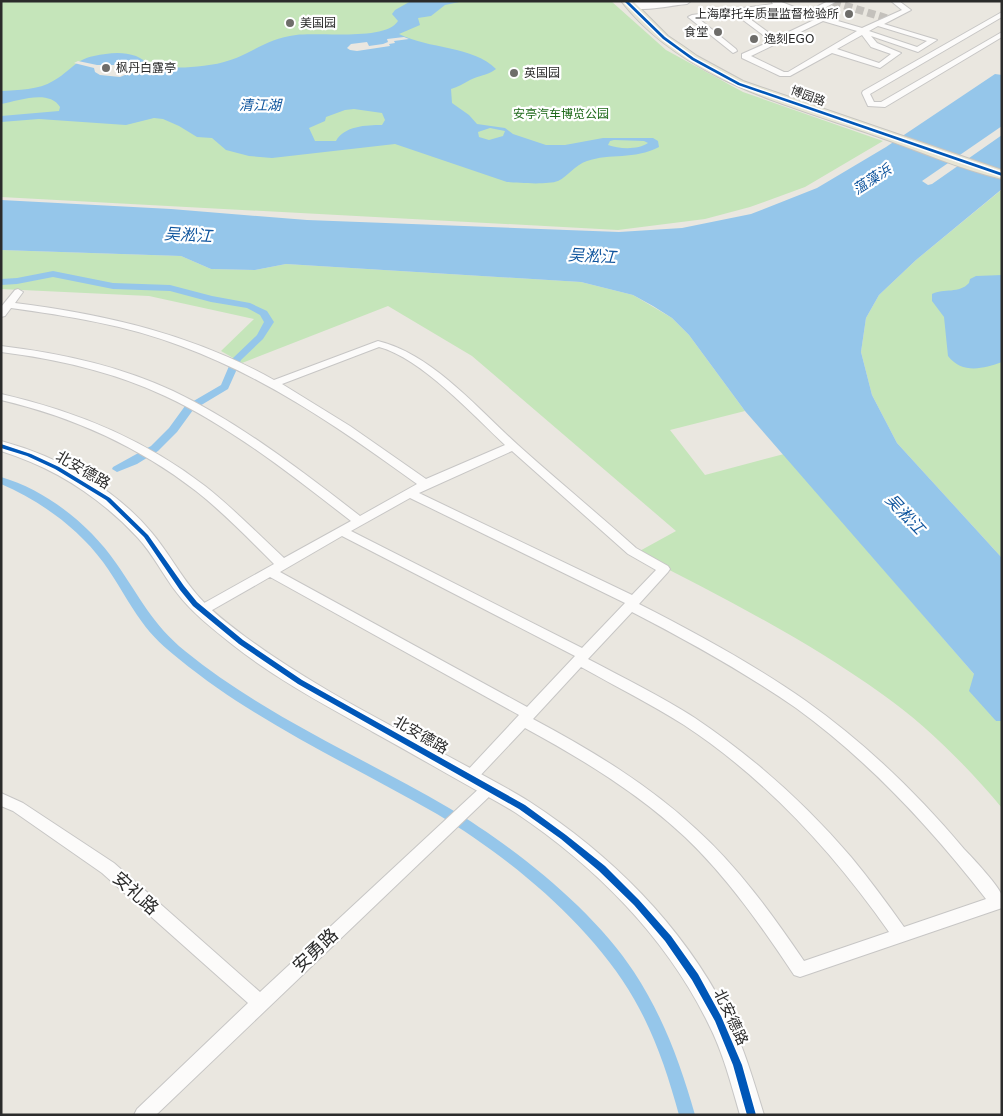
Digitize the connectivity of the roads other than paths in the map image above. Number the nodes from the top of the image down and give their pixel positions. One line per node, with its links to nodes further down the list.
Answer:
1 (687, 1): 4 (street)
2 (834, 1): 7 (street)
3 (894, 1): 10 (street)
4 (638, 3): 16 (main road, 博园路)
5 (776, 3): 6 (street); 7 (street)
6 (736, 12): 13 (street); 15 (street)
7 (808, 14): 9 (street)
8 (1002, 14): 12 (street)
9 (821, 19): 11 (street); 13 (street)
10 (878, 24): 11 (street); 11 (street)
11 (863, 31): 14 (street); 14 (street)
12 (1002, 34)
13 (776, 41): 14 (street)
14 (831, 50)
15 (732, 51)
16 (850, 120): 17 (main road, 博园路); 18 (main road, 博园路)
17 (1002, 167)
18 (1002, 175)
19 (18, 292): 20 (street)
20 (4, 310): 22 (street)
21 (1, 349): 28 (street)
22 (272, 384): 25 (street); 26 (street)
23 (1, 397): 30 (street)
24 (1, 446): 33 (street, 北安德路)
25 (513, 446): 26 (street); 32 (street)
26 (424, 484): 27 (street)
27 (410, 493): 28 (street); 32 (street)
28 (359, 521): 29 (street)
29 (341, 531): 30 (street); 34 (street)
30 (282, 564): 31 (street)
31 (270, 572): 33 (street); 35 (street)
32 (632, 603): 34 (street); 39 (street)
33 (202, 610): 36 (street, 北安德路)
34 (581, 657): 35 (street); 39 (street)
35 (526, 717): 36 (street); 39 (street)
36 (470, 777): 37 (street, 北安德路)
37 (489, 788): 40 (street, 安勇路); 42 (street, 北安德路)
38 (1, 799): 40 (street, 安礼路)
39 (901, 935)
40 (260, 1003): 41 (street, 安勇路)
41 (143, 1115)
42 (752, 1115)

